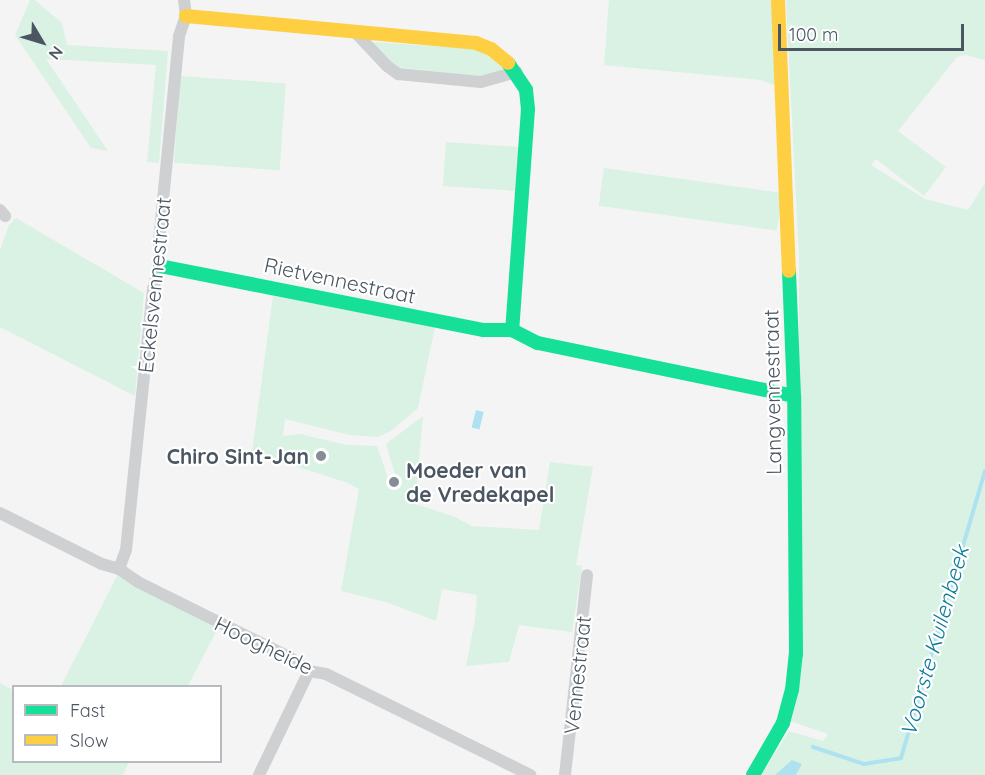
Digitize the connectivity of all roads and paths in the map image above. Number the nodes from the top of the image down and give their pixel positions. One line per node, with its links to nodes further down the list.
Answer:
1 (184, 0): 3 (street, Eckelsvennestraat)
2 (778, 0): 8 (street, Langvennestraat)
3 (186, 15): 4 (street); 6 (street, Eckelsvennestraat)
4 (354, 31): 5 (street); 5 (street)
5 (517, 72): 7 (street)
6 (160, 266): 7 (street, Rietvennestraat); 10 (street, Eckelsvennestraat)
7 (512, 330): 8 (street, Rietvennestraat)
8 (794, 396): 16 (street, Langvennestraat)
9 (0, 513): 10 (street, Hoogheide)
10 (119, 569): 12 (street, Hoogheide)
11 (587, 575): 15 (street, Vennestraat)
12 (309, 671): 13 (street); 14 (street, Hoogheide)
13 (259, 775)
14 (530, 775)
15 (565, 775)
16 (753, 775)

